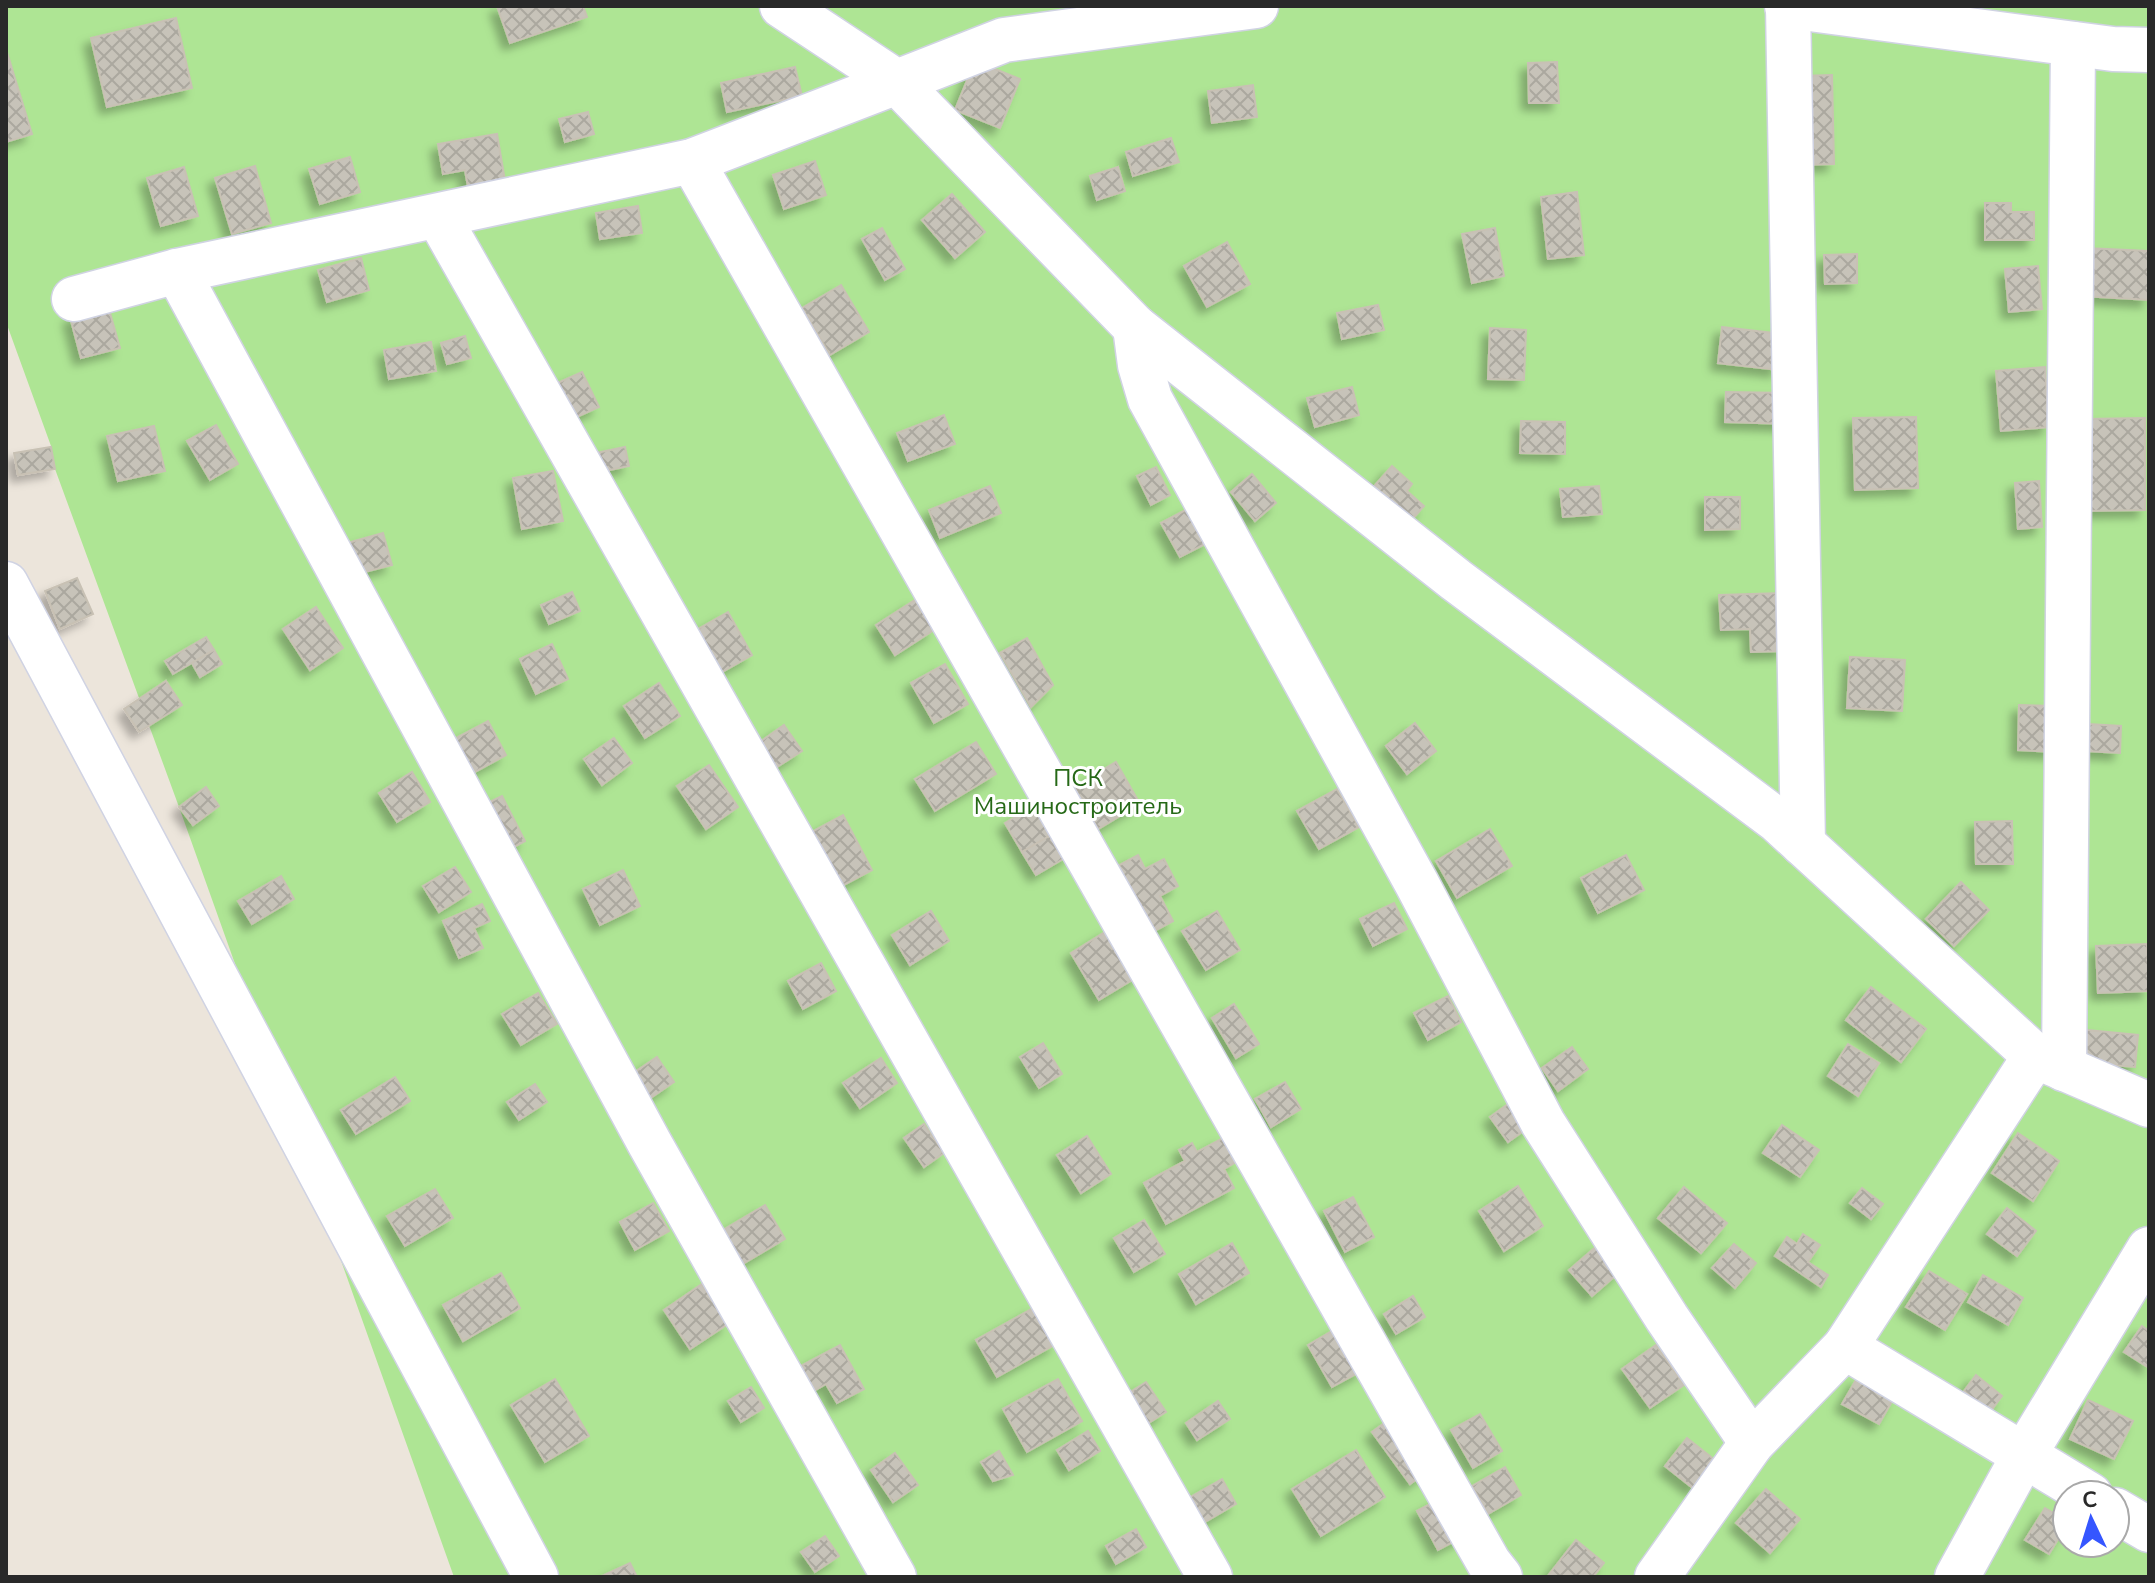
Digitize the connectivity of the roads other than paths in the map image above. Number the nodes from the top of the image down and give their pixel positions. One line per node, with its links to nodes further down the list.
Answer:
1 (782, 6): 6 (street)
2 (1256, 6): 6 (street)
3 (1788, 6): 4 (street); 13 (street)
4 (2073, 44): 5 (street); 14 (street)
5 (2149, 50)
6 (897, 82): 7 (street); 11 (street)
7 (692, 161): 8 (street); 26 (street)
8 (438, 216): 9 (street); 25 (street)
9 (177, 271): 10 (street); 24 (street)
10 (74, 299)
11 (1135, 327): 13 (street); 18 (street)
12 (6, 584): 23 (street)
13 (1803, 844): 14 (street)
14 (2050, 1062): 15 (street); 17 (street)
15 (2149, 1105)
16 (2149, 1249): 19 (street)
17 (1845, 1347): 18 (street); 19 (street)
18 (1752, 1443): 27 (street)
19 (2024, 1455): 20 (street); 28 (street)
20 (2064, 1479)
21 (2131, 1519): 22 (street)
22 (2149, 1530)
23 (536, 1577)
24 (894, 1577)
25 (1210, 1577)
26 (1500, 1577)
27 (1657, 1577)
28 (1957, 1577)

